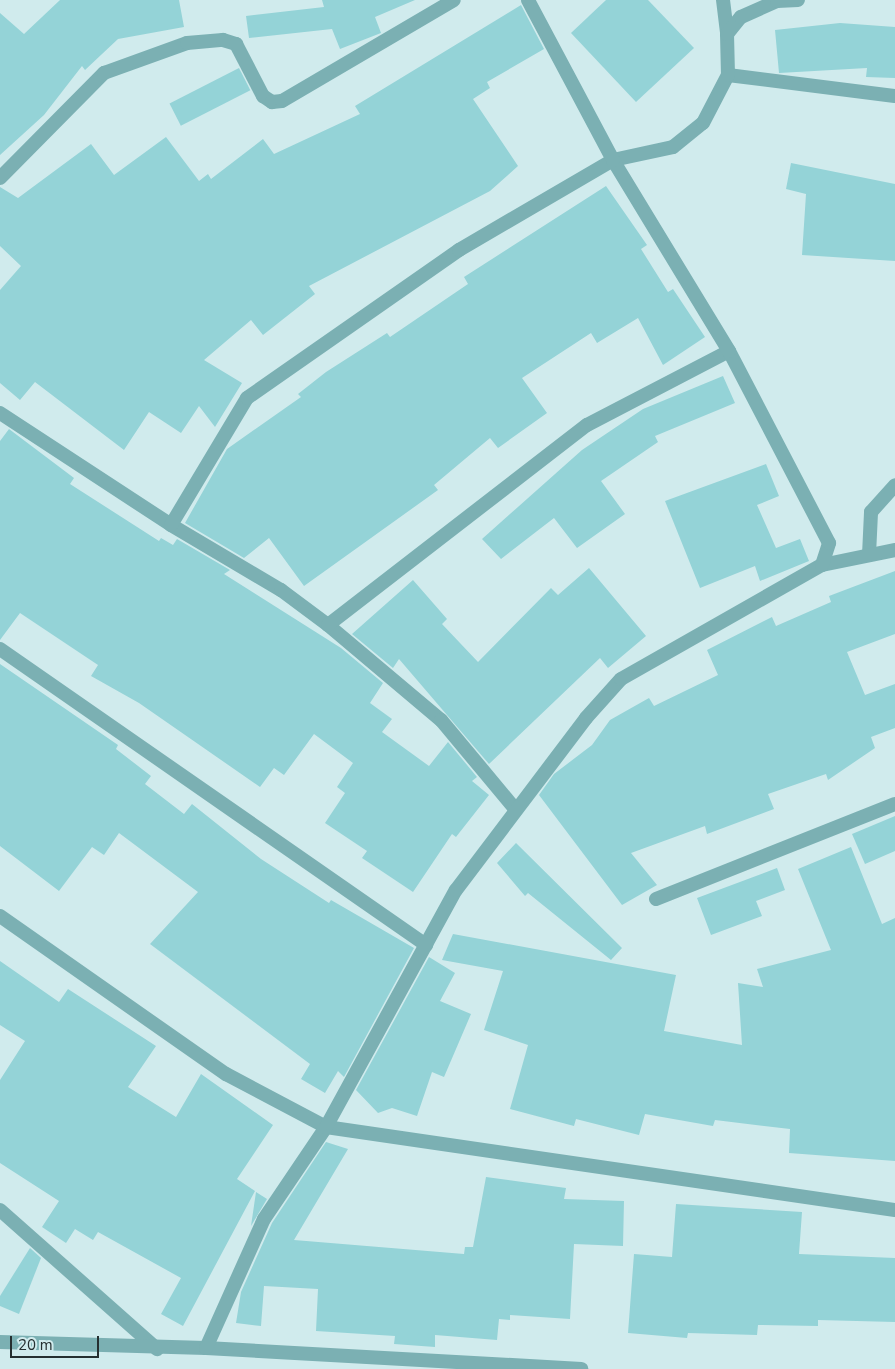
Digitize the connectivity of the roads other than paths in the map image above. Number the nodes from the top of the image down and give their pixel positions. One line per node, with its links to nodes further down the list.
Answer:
1 (454, 0): 9 (street)
2 (528, 0): 8 (street)
3 (723, 0): 5 (street)
4 (798, 0): 5 (street)
5 (727, 34): 6 (street)
6 (728, 75): 7 (street); 8 (street)
7 (895, 96)
8 (613, 160): 10 (street); 13 (street)
9 (0, 178)
10 (729, 351): 16 (street); 17 (street)
11 (0, 413): 13 (street)
12 (895, 485): 15 (street)
13 (171, 525): 17 (street)
14 (895, 550): 15 (street)
15 (869, 555): 16 (street)
16 (822, 565): 20 (street)
17 (328, 625): 20 (street)
18 (0, 650): 23 (street)
19 (895, 804): 21 (street)
20 (516, 810): 23 (street)
21 (656, 899)
22 (0, 916): 24 (street)
23 (426, 945): 24 (street)
24 (326, 1127): 26 (street); 28 (street)
25 (0, 1210): 29 (street)
26 (895, 1210)
27 (0, 1342): 29 (street)
28 (206, 1348): 29 (street); 30 (street)
29 (157, 1349)
30 (581, 1369)

